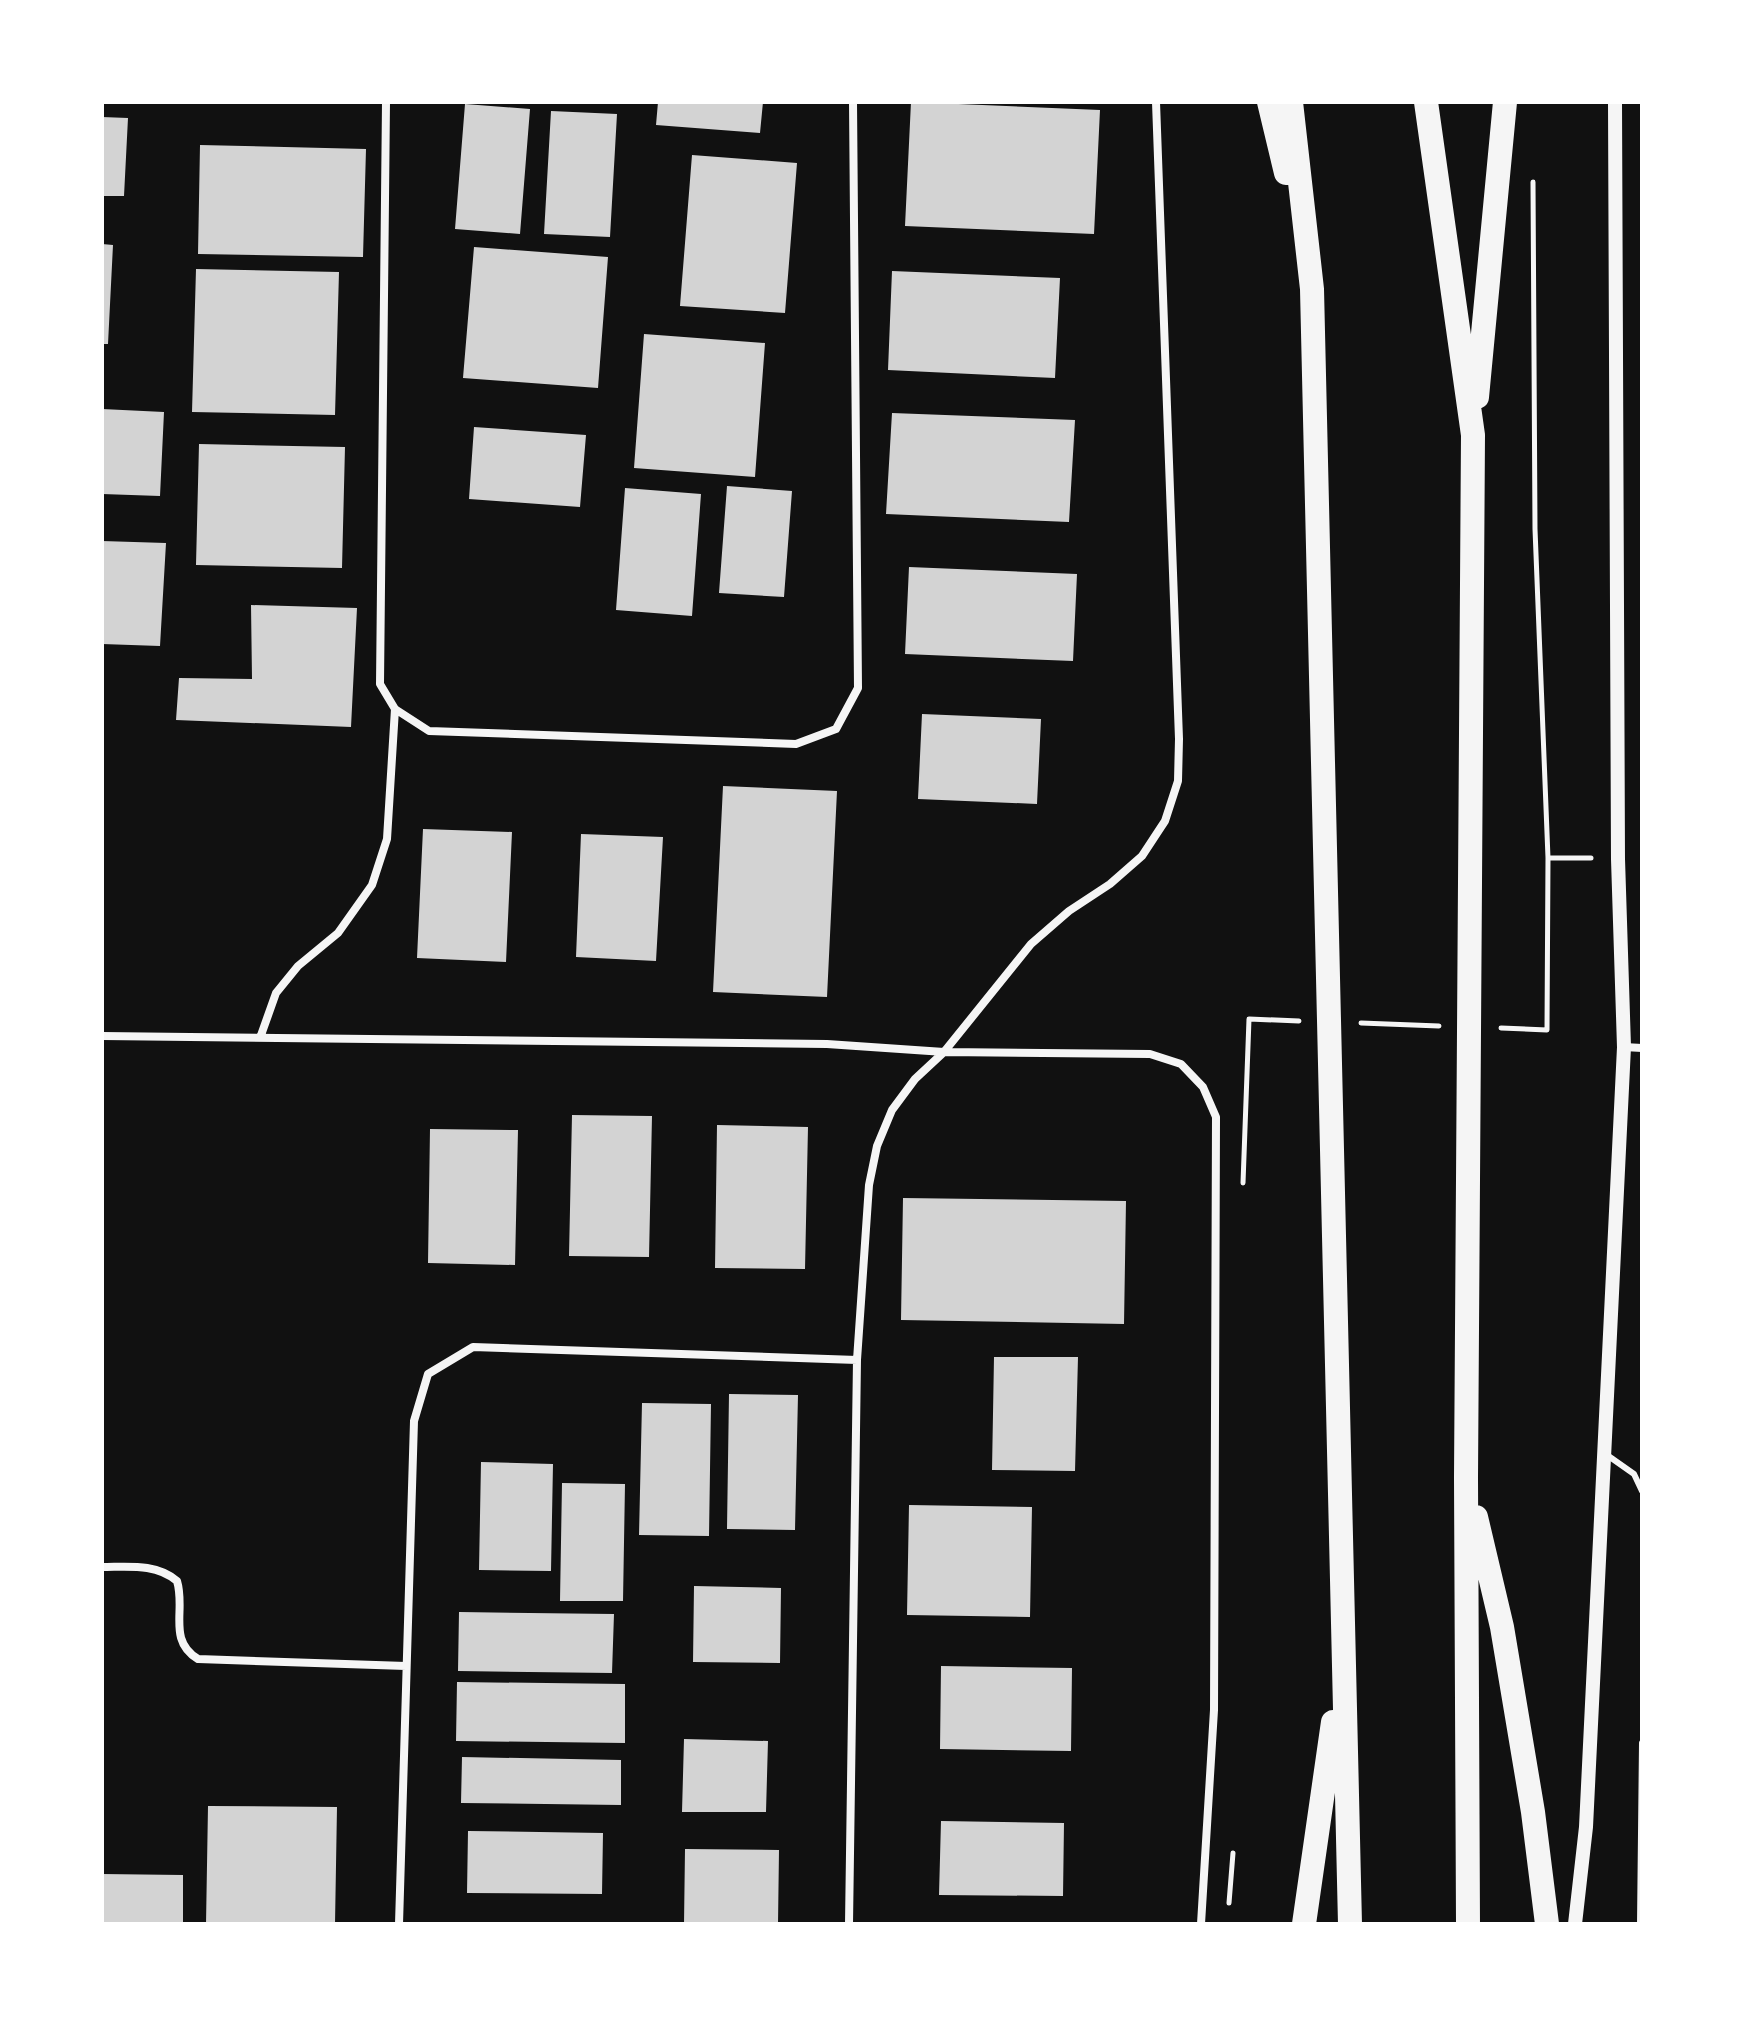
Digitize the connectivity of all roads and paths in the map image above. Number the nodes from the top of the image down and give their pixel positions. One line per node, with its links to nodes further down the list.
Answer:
1 (386, 102): 12 (street)
2 (853, 102): 12 (street)
3 (1156, 102): 23 (street)
4 (1269, 102): 10 (highway)
5 (1291, 102): 10 (highway)
6 (1426, 102): 11 (highway)
7 (1505, 102): 11 (highway)
8 (1615, 102): 14 (street)
9 (1533, 182): 13 (path)
10 (1312, 289): 30 (highway)
11 (1473, 435): 27 (highway)
12 (395, 709): 20 (street)
13 (1548, 858): 14 (path); 18 (path)
14 (1618, 859): 21 (street)
15 (1309, 1021): 24 (path)
16 (1356, 1023): 17 (path)
17 (1449, 1026)
18 (1495, 1028)
19 (102, 1036): 20 (street)
20 (260, 1038): 23 (street)
21 (1624, 1047): 22 (street); 26 (street)
22 (1642, 1048)
23 (944, 1052): 25 (street); 35 (street)
24 (1243, 1187)
25 (857, 1360): 31 (street); 34 (street)
26 (1604, 1453): 28 (lane); 40 (street)
27 (1466, 1478): 38 (highway); 39 (highway)
28 (1642, 1491)
29 (102, 1567): 31 (street)
30 (1343, 1657): 36 (highway); 37 (highway)
31 (406, 1666): 33 (street)
32 (1642, 1743): 41 (lane)
33 (399, 1924)
34 (849, 1924)
35 (1201, 1924)
36 (1304, 1924)
37 (1350, 1924)
38 (1468, 1924)
39 (1547, 1924)
40 (1575, 1924)
41 (1640, 1924)

